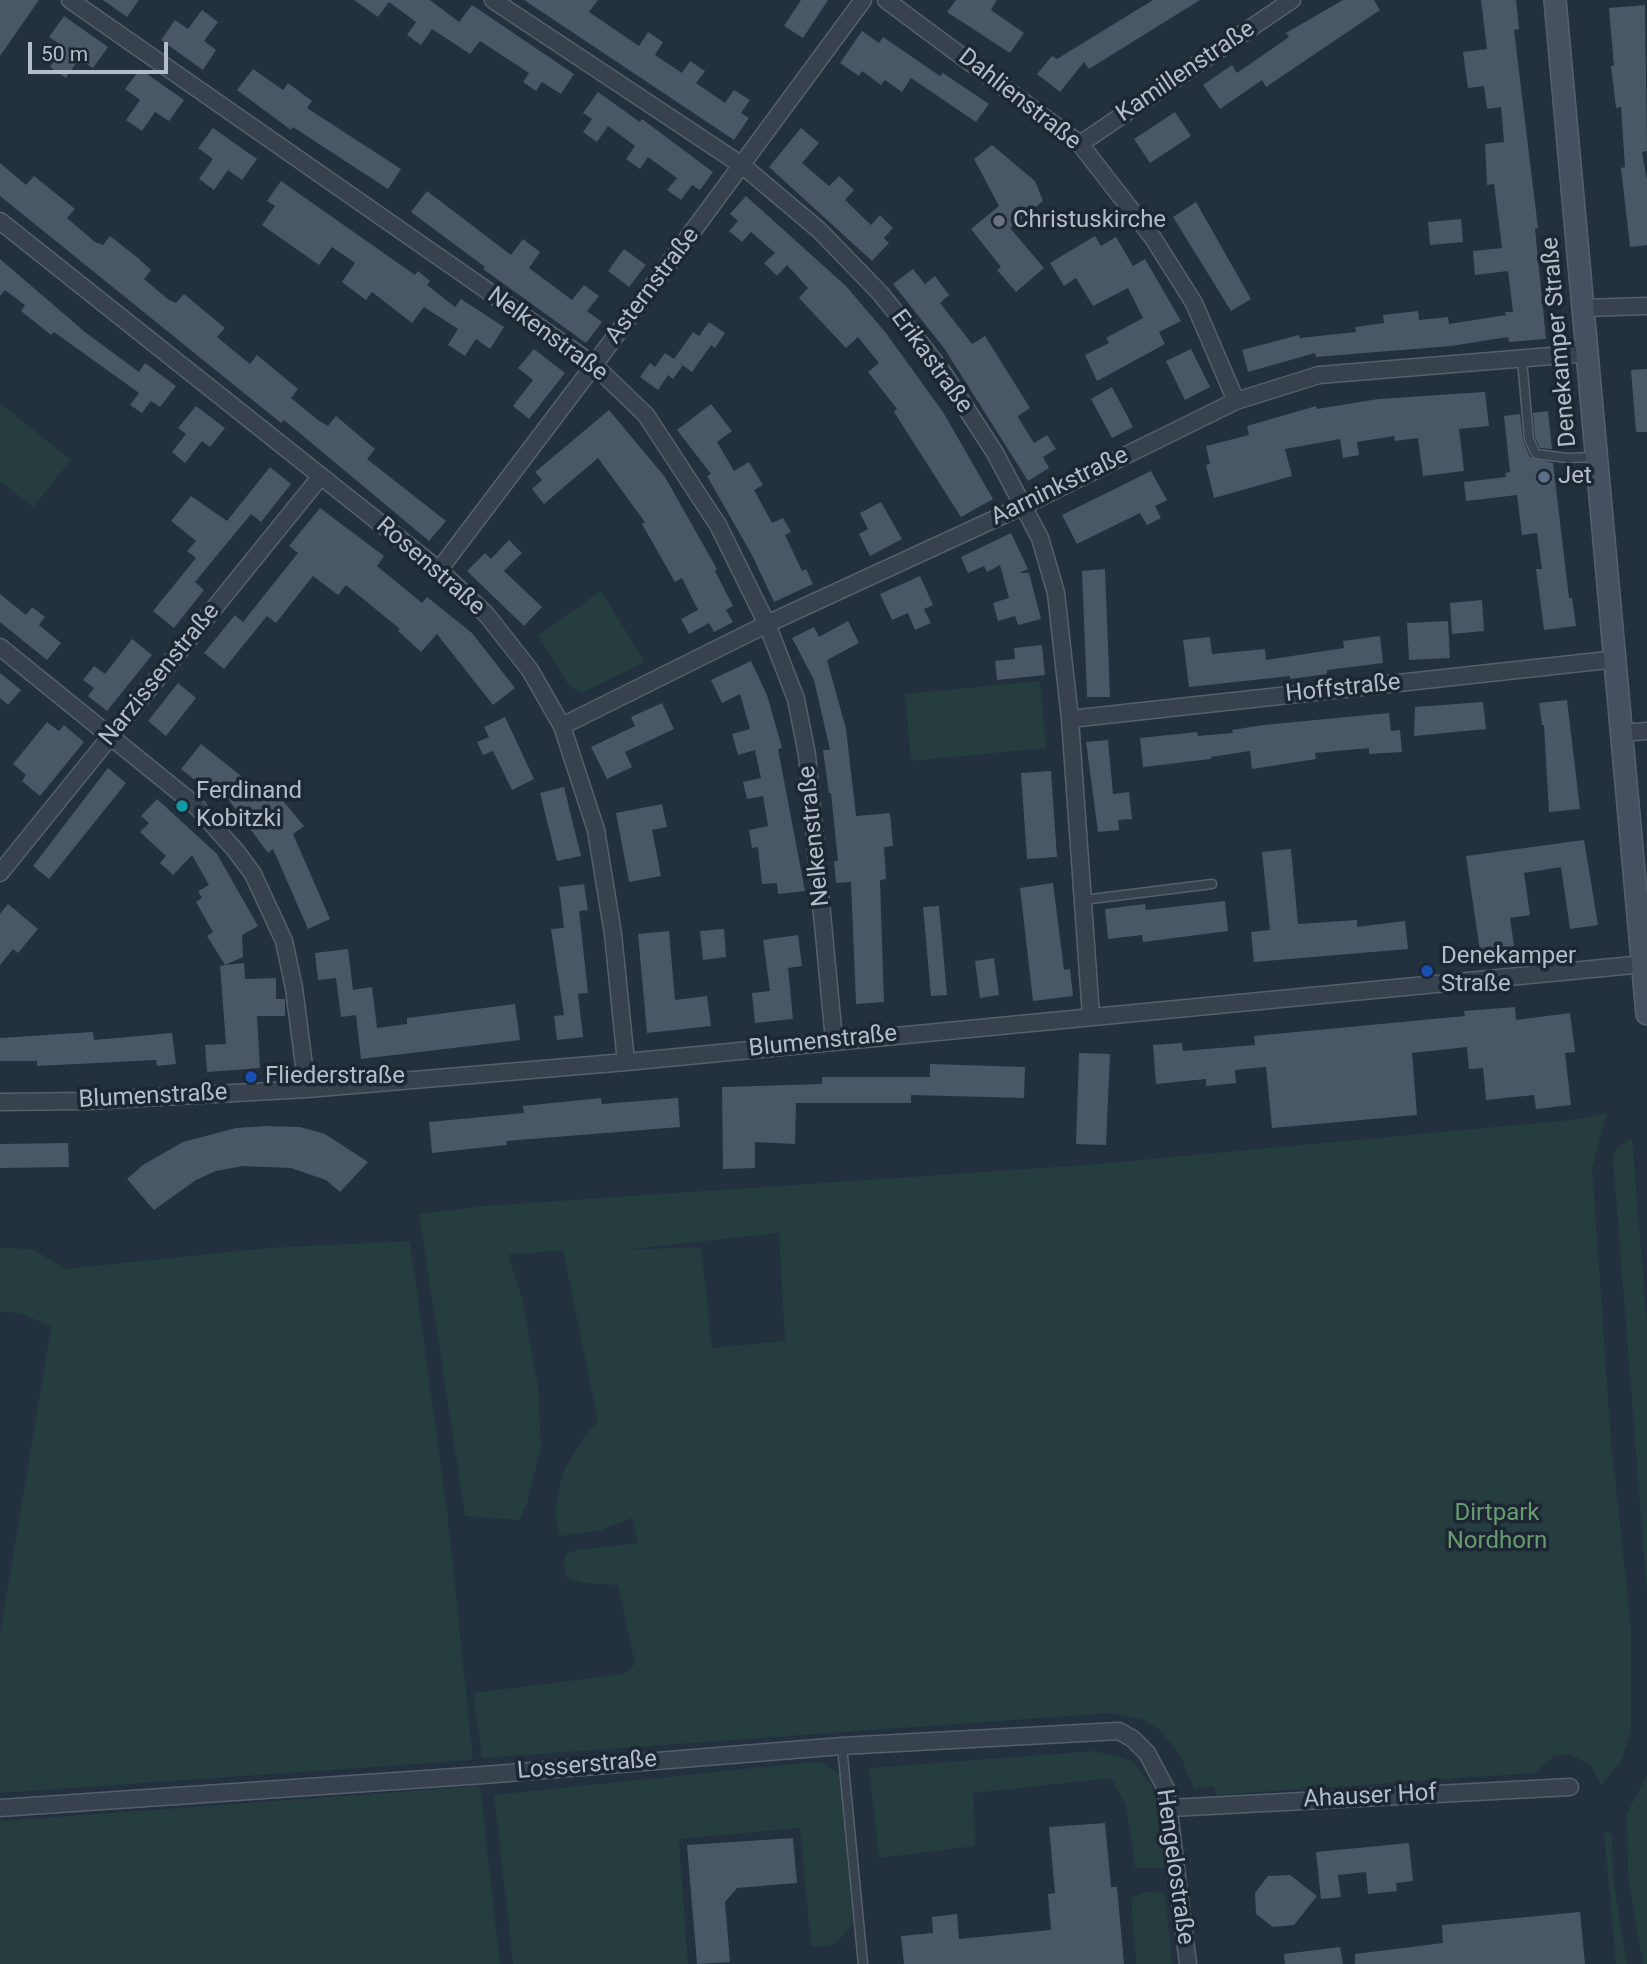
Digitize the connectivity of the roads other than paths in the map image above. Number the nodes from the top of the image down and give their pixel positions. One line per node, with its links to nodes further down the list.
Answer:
1 (70, 0): 14 (street, Nelkenstraße)
2 (493, 0): 8 (street, Erikastraße)
3 (863, 0): 8 (street, Asternstraße)
4 (886, 0): 7 (street, Dahlienstraße)
5 (1292, 0): 7 (street, Kamillenstraße)
6 (1555, 0): 11 (street, Denekamper Straße)
7 (1080, 144): 15 (street, Dahlienstraße)
8 (743, 166): 14 (street, Asternstraße); 18 (street, Erikastraße)
9 (0, 221): 17 (street, Rosenstraße)
10 (1647, 306): 11 (street)
11 (1584, 308): 12 (street, Denekamper Straße)
12 (1588, 353): 13 (street, Aarninkstraße); 16 (street, Denekamper Straße)
13 (1522, 360): 15 (street, Aarninkstraße); 16 (lane)
14 (594, 365): 19 (street, Asternstraße); 20 (street, Nelkenstraße)
15 (1236, 401): 18 (street, Aarninkstraße)
16 (1596, 457): 22 (street, Denekamper Straße)
17 (321, 476): 19 (street, Rosenstraße); 27 (street, Narzissenstraße)
18 (1023, 506): 20 (street, Aarninkstraße); 23 (street, Erikastraße)
19 (439, 570): 24 (street, Rosenstraße)
20 (767, 624): 24 (street, Aarninkstraße); 34 (street, Nelkenstraße)
21 (0, 647): 27 (street)
22 (1616, 659): 23 (street, Hoffstraße); 26 (street, Denekamper Straße)
23 (1070, 719): 30 (street, Erikastraße)
24 (562, 726): 35 (street, Rosenstraße)
25 (1647, 731): 26 (street)
26 (1622, 733): 31 (street, Denekamper Straße)
27 (111, 736): 28 (street, Narzissenstraße); 36 (street)
28 (0, 873)
29 (1212, 884): 30 (lane)
30 (1083, 900): 33 (street, Erikastraße)
31 (1644, 964): 32 (street, Denekamper Straße); 33 (street, Blumenstraße)
32 (1647, 1014)
33 (1091, 1016): 34 (street, Blumenstraße)
34 (834, 1040): 35 (street, Blumenstraße)
35 (626, 1062): 36 (street, Blumenstraße)
36 (307, 1088): 37 (street, Blumenstraße)
37 (0, 1101)
38 (842, 1746): 39 (street, Losserstraße); 41 (street, Losserstraße); 43 (lane)
39 (1157, 1770): 42 (street, Hengelostraße)
40 (1570, 1787): 42 (street, Ahauser Hof)
41 (0, 1808)
42 (1170, 1808): 44 (street, Hengelostraße)
43 (863, 1964)
44 (1188, 1964)

